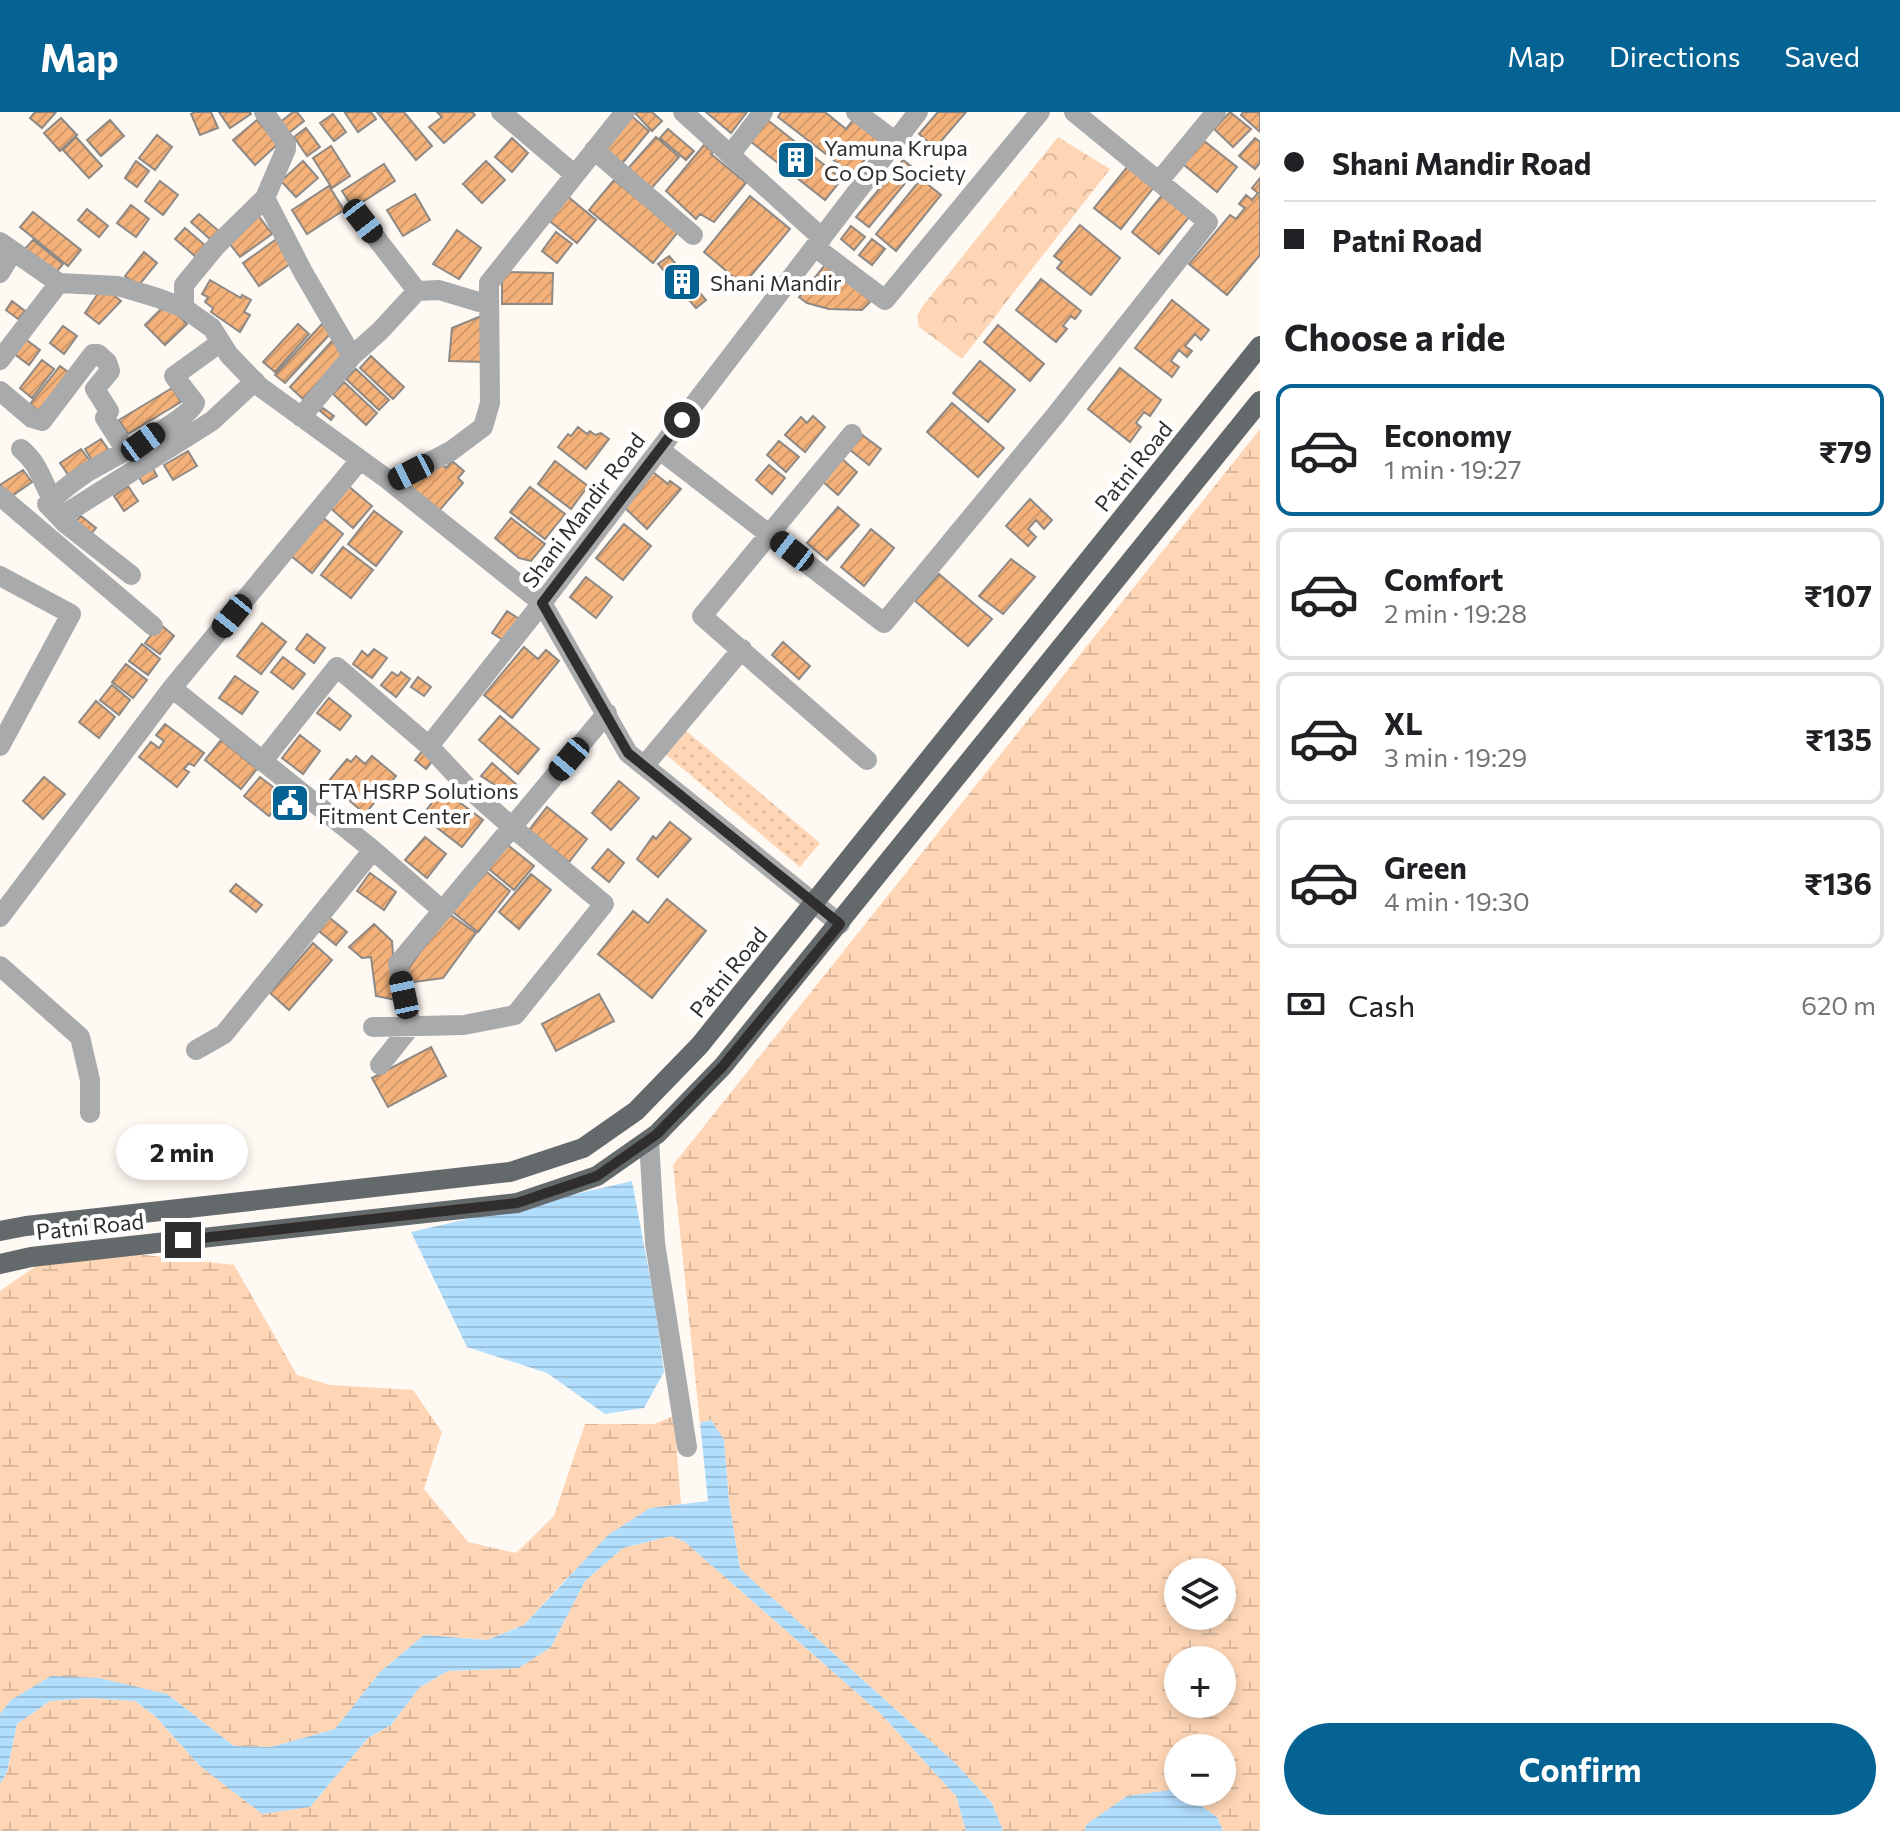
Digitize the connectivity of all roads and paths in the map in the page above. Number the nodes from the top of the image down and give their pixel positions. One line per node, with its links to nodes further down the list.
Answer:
1 (264, 112): 16 (street)
2 (501, 112): 14 (street)
3 (625, 112): 12 (street)
4 (683, 112): 13 (street)
5 (763, 112): 13 (street)
6 (856, 112): 11 (street)
7 (918, 112): 11 (street, Shani Mandir Road)
8 (1040, 112): 19 (street)
9 (1074, 112): 15 (street)
10 (1216, 112): 15 (street)
11 (896, 142): 19 (street, Shani Mandir Road)
12 (594, 150): 14 (street); 18 (street)
13 (730, 155): 19 (street)
14 (575, 175): 24 (street)
15 (1159, 181): 42 (street)
16 (265, 198): 25 (street); 28 (street)
17 (363, 221): 23 (street)
18 (693, 235)
19 (818, 243): 36 (street, Shani Mandir Road)
20 (6, 247): 21 (street); 22 (street)
21 (0, 273)
22 (59, 283): 25 (street); 29 (street)
23 (417, 291): 24 (street); 28 (street)
24 (489, 305): 39 (street)
25 (184, 308): 26 (street)
26 (221, 342): 30 (street); 37 (street)
27 (1260, 346): 57 (main road, Patni Road)
28 (352, 356): 33 (street)
29 (0, 360)
30 (255, 381): 33 (street); 41 (street)
31 (0, 391): 37 (street)
32 (1260, 401): 60 (main road, Patni Road)
33 (301, 417): 38 (street)
34 (852, 434): 42 (street)
35 (21, 449): 41 (street)
36 (660, 450): 42 (street); 45 (street, Shani Mandir Road)
37 (126, 451): 41 (street)
38 (360, 460): 39 (street); 48 (street)
39 (391, 482): 45 (street)
40 (0, 496): 46 (street)
41 (56, 508): 43 (street)
42 (769, 534): 47 (street)
43 (131, 575)
44 (0, 576): 50 (street)
45 (542, 603): 49 (street); 51 (street, Shani Mandir Road)
46 (153, 626)
47 (742, 649): 52 (street); 54 (street)
48 (172, 688): 53 (street); 59 (street)
49 (607, 713): 54 (street); 55 (street)
50 (0, 746)
51 (429, 746): 53 (street); 55 (street)
52 (867, 760)
53 (262, 762): 56 (street)
54 (644, 766): 57 (street)
55 (512, 827): 58 (street); 62 (street)
56 (373, 850): 58 (street); 64 (street)
57 (815, 903): 60 (street); 68 (main road, Patni Road)
58 (442, 910): 62 (street)
59 (0, 917)
60 (840, 924): 67 (main road, Patni Road)
61 (0, 966): 66 (street)
62 (411, 1026): 63 (street); 65 (street)
63 (373, 1027)
64 (196, 1050)
65 (380, 1065)
66 (90, 1113)
67 (649, 1140): 69 (main road, Patni Road); 70 (street)
68 (0, 1231)
69 (0, 1264)
70 (687, 1447)

